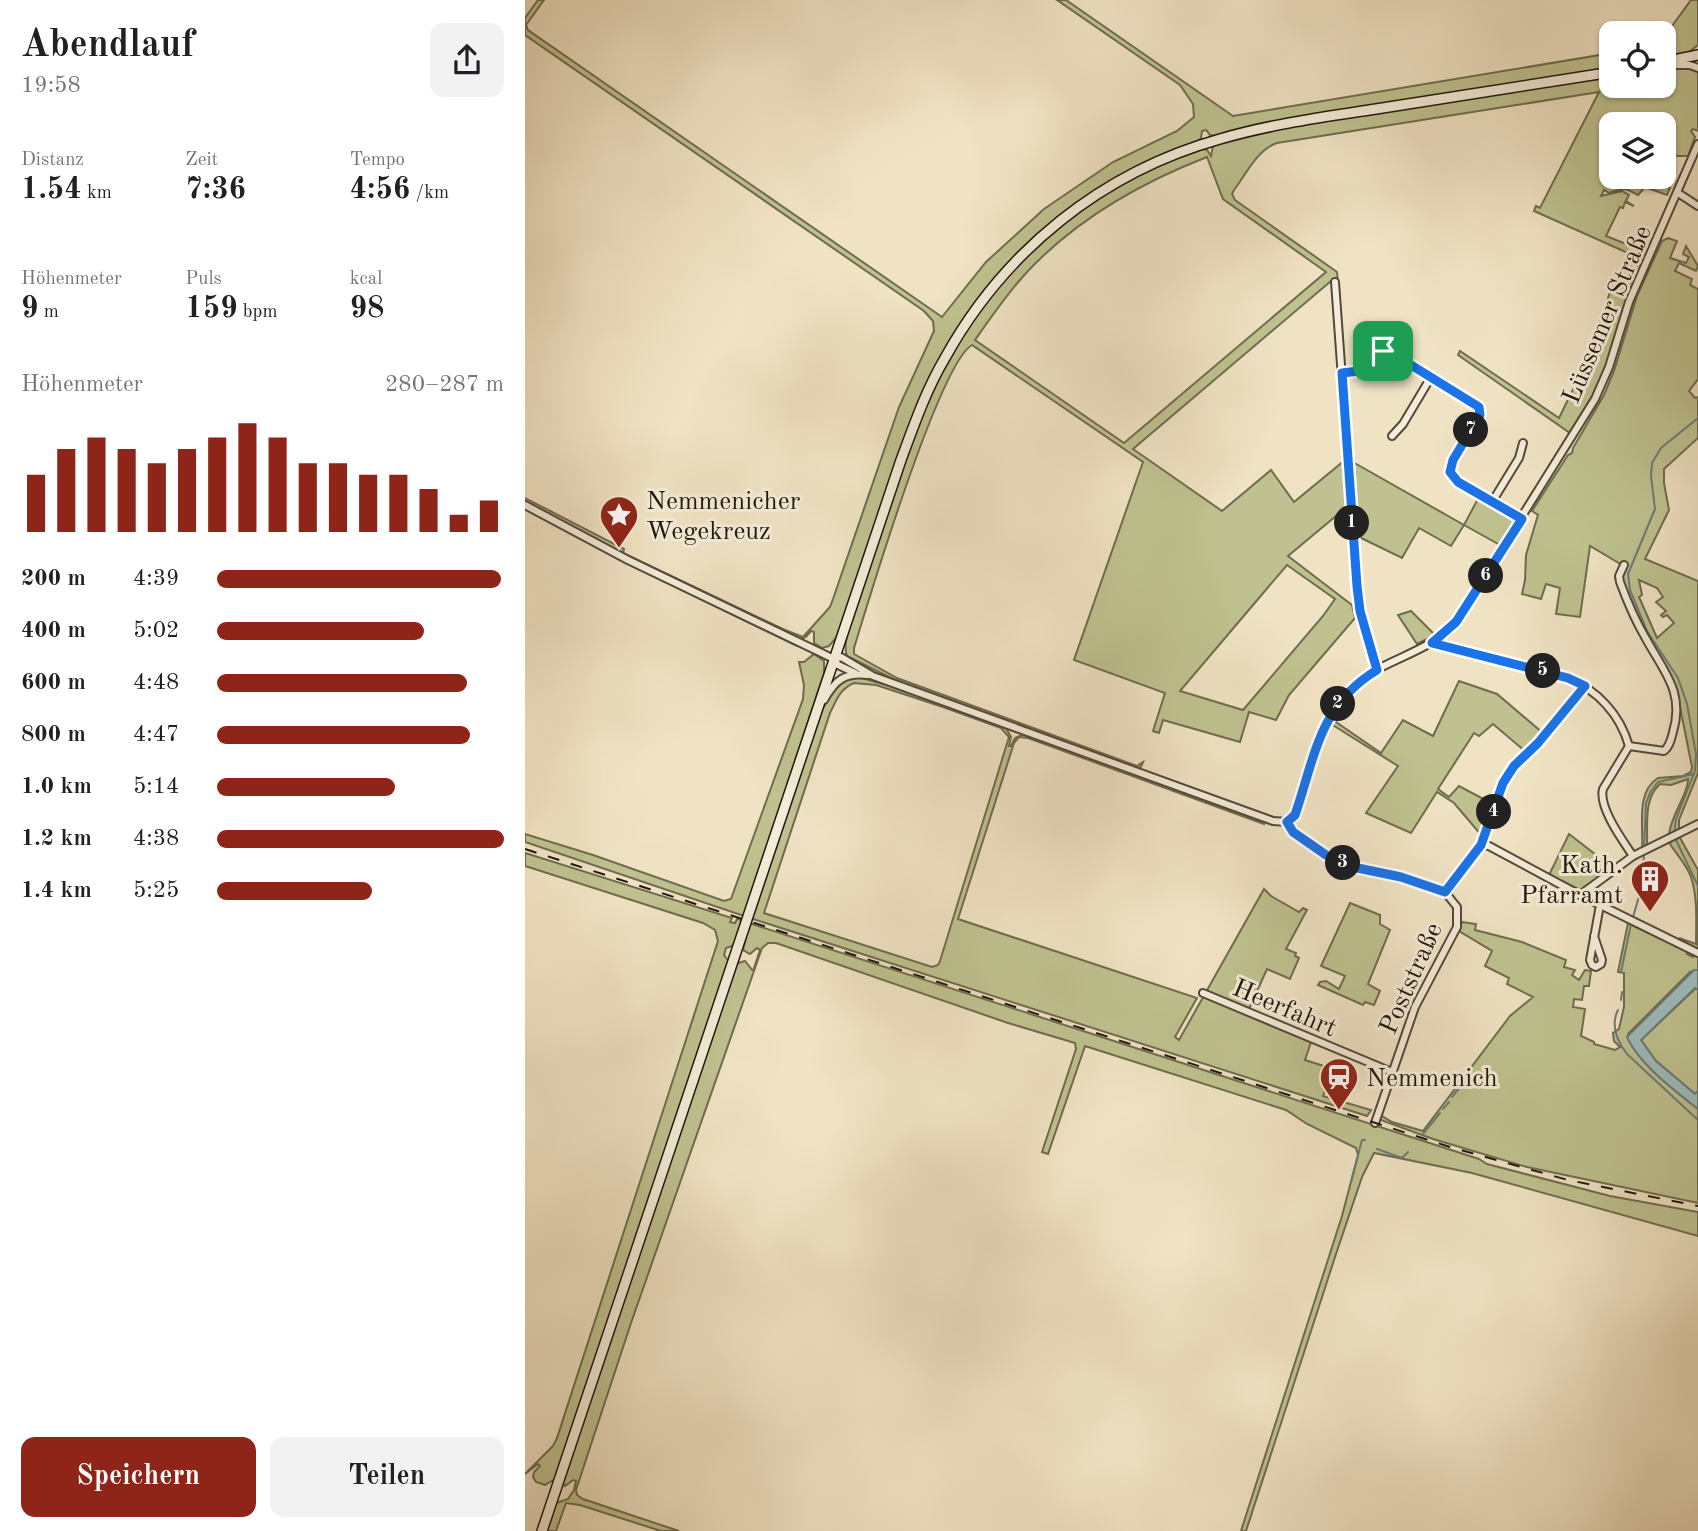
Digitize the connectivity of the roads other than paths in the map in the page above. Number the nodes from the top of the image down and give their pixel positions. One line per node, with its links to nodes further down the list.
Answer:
1 (1698, 55): 2 (street)
2 (1676, 61)
3 (1676, 64): 4 (street)
4 (1698, 68)
5 (1599, 74): 19 (street)
6 (1698, 144): 7 (street, Lüssemer Straße)
7 (1678, 193): 8 (street); 16 (street, Lüssemer Straße)
8 (1698, 206)
9 (1335, 282): 10 (street)
10 (1342, 373): 11 (street); 20 (street)
11 (1431, 377): 12 (street); 14 (street)
12 (1392, 436)
13 (1523, 443): 14 (street)
14 (1492, 502): 16 (street)
15 (525, 505): 19 (street)
16 (1522, 519): 18 (street, Lüssemer Straße)
17 (1624, 565): 25 (street)
18 (1432, 643): 20 (street, Lüssemer Straße); 23 (street)
19 (834, 659): 21 (street); 22 (street); 24 (street)
20 (1377, 670): 26 (street, Lüssemer Straße)
21 (859, 674): 22 (street); 24 (street)
22 (873, 676): 26 (street)
23 (1585, 686): 25 (street); 28 (street)
24 (815, 715): 38 (street)
25 (1629, 746): 29 (street)
26 (1287, 822): 30 (street)
27 (1698, 824): 29 (street)
28 (1481, 845): 30 (street); 31 (street)
29 (1633, 856): 31 (street)
30 (1445, 892): 36 (street, Poststraße)
31 (1580, 895): 32 (street)
32 (1600, 905): 33 (street); 34 (street)
33 (1594, 936)
34 (1698, 953)
35 (1203, 993): 36 (street, Heerfahrt)
36 (1392, 1072): 37 (street, Poststraße)
37 (1375, 1124)
38 (542, 1531)

